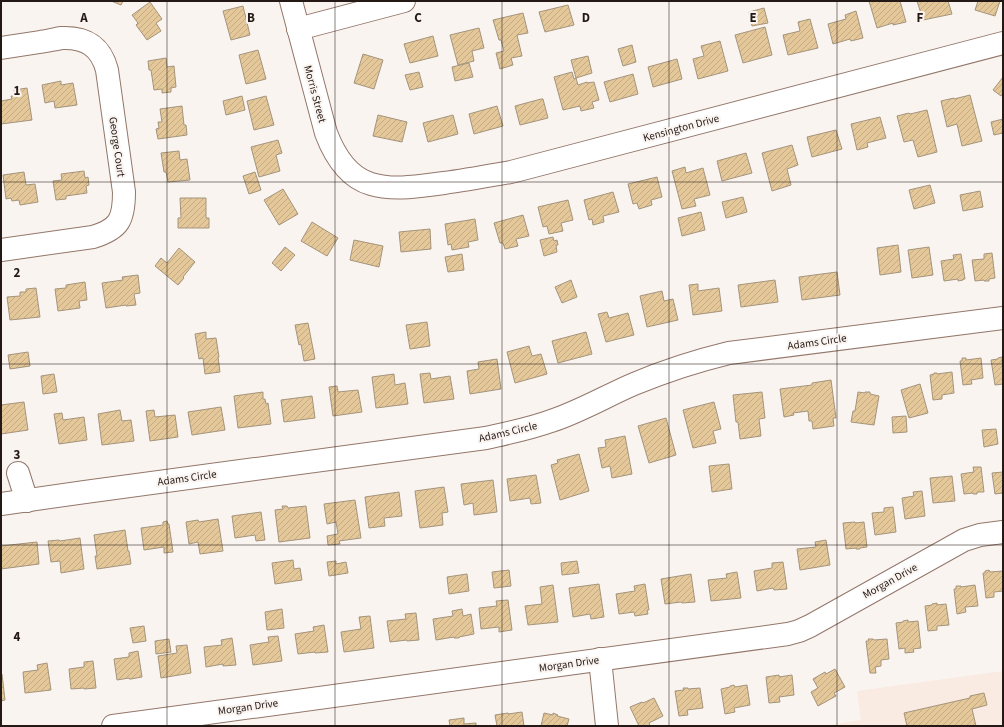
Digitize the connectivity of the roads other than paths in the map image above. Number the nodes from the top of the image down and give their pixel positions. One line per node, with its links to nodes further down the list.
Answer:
1 (291, 1): 3 (street, Morris Street)
2 (404, 1): 3 (street)
3 (298, 28): 6 (street, Morris Street)
4 (1003, 43): 6 (street, Kensington Drive)
5 (1, 48): 7 (street, George Court)
6 (357, 178)
7 (1, 250)
8 (1003, 318): 10 (street, Adams Circle)
9 (18, 472): 10 (street)
10 (27, 501): 11 (street, Adams Circle)
11 (1, 504)
12 (1003, 532): 13 (street, Morgan Drive)
13 (600, 659): 14 (street, Morgan Drive); 15 (street)
14 (113, 726)
15 (607, 726)

